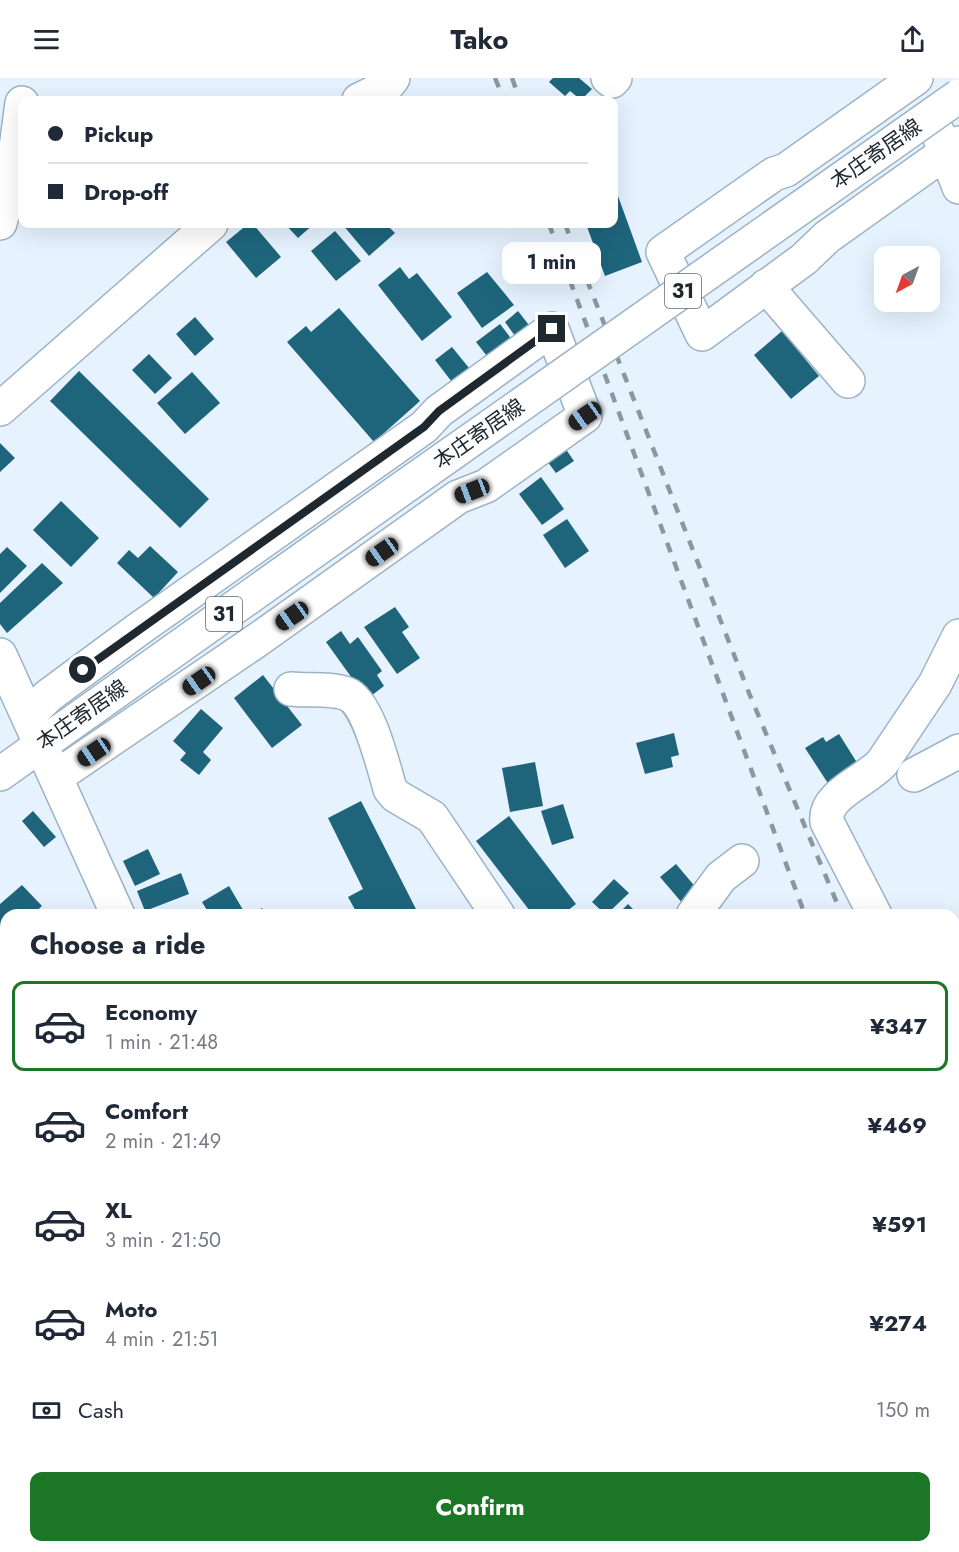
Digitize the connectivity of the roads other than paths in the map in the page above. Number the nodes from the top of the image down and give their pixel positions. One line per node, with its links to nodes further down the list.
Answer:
1 (26, 78): 6 (main road)
2 (393, 78): 7 (main road)
3 (608, 78): 4 (main road)
4 (615, 78)
5 (916, 78): 10 (main road); 14 (main road)
6 (24, 96)
7 (368, 96)
8 (959, 96): 20 (main road, 本庄寄居線 / 31, bridge)
9 (18, 137): 12 (main road)
10 (952, 147): 11 (main road); 14 (main road)
11 (959, 187)
12 (0, 223)
13 (206, 228): 16 (main road)
14 (765, 286): 15 (main road)
15 (848, 381)
16 (0, 409)
17 (959, 636): 29 (main road)
18 (0, 655): 20 (main road)
19 (291, 689): 27 (main road)
20 (35, 730): 22 (main road, 本庄寄居線 / 31); 24 (main road); 24 (main road)
21 (959, 751): 23 (main road)
22 (0, 774)
23 (914, 775)
24 (56, 777): 26 (main road)
25 (742, 861): 28 (main road)
26 (115, 909)
27 (494, 909)
28 (697, 909)
29 (871, 909)

